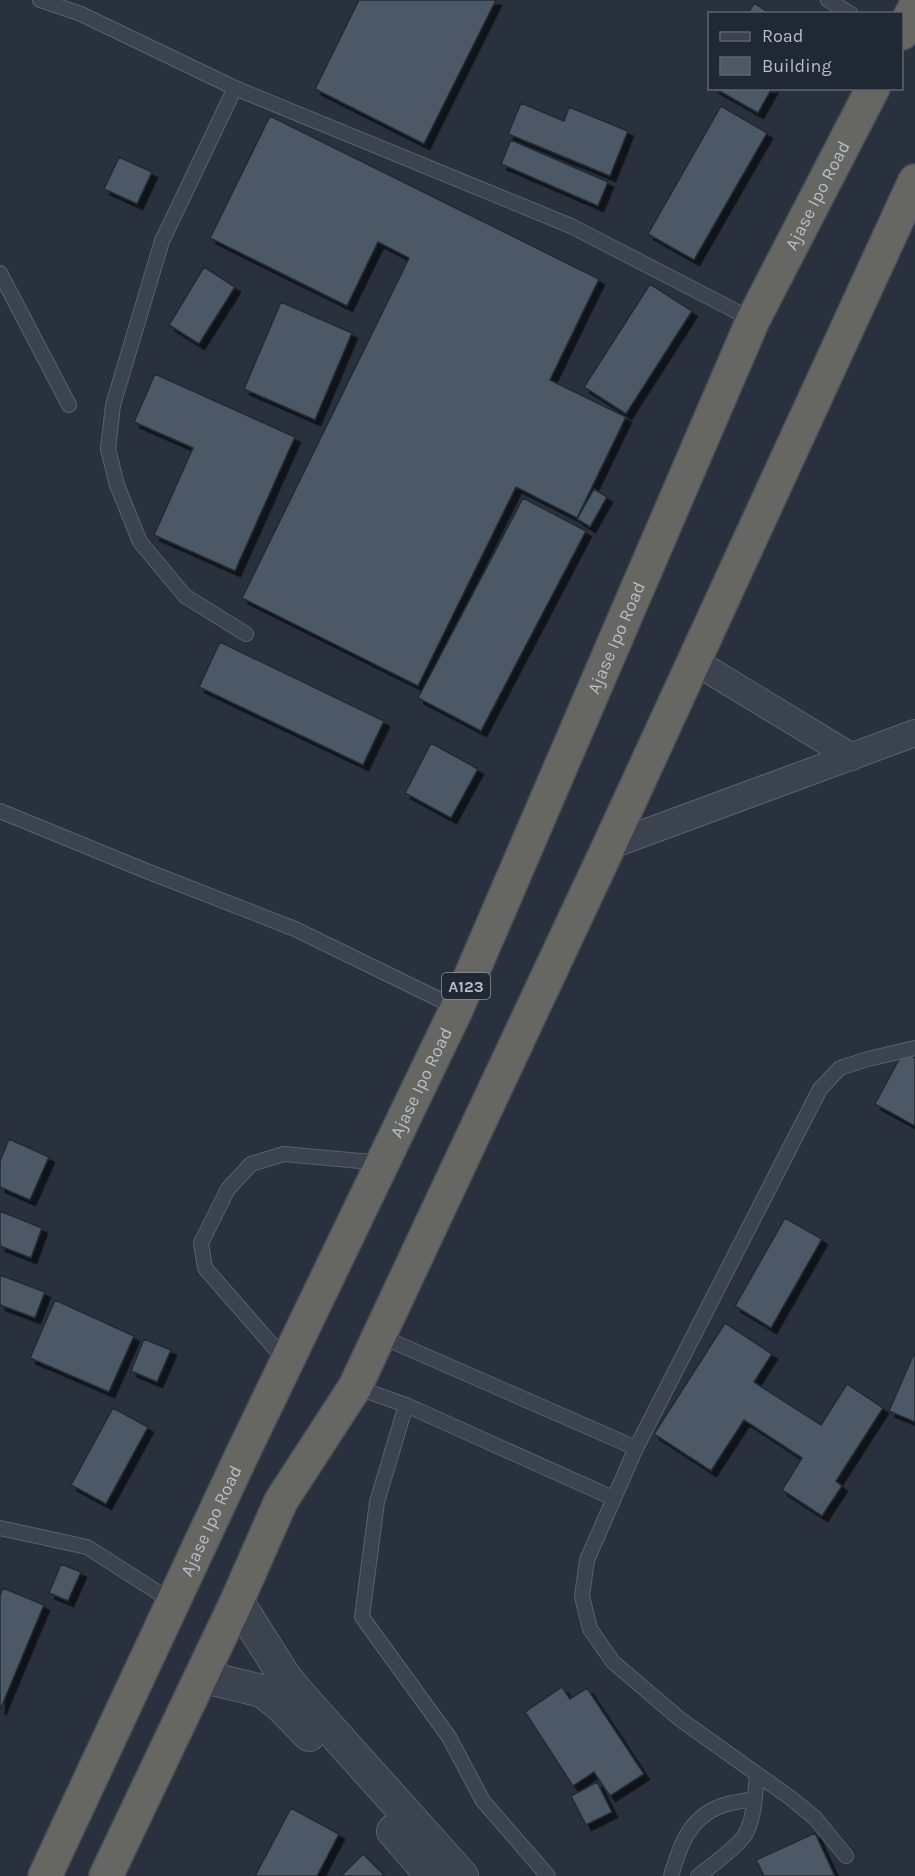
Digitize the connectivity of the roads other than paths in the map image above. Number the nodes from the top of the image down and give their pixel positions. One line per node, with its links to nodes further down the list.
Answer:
1 (40, 0): 6 (lane)
2 (828, 0): 4 (lane)
3 (915, 7): 5 (highway)
4 (848, 12)
5 (903, 31)
6 (235, 88): 10 (lane); 12 (lane)
7 (872, 90): 10 (highway, Ajase Ipo Road / A123)
8 (915, 181): 13 (highway)
9 (0, 273): 11 (lane)
10 (753, 320): 18 (highway, Ajase Ipo Road / A123)
11 (69, 405)
12 (246, 634)
13 (694, 661): 15 (street); 17 (highway)
14 (915, 733): 15 (street)
15 (852, 757): 17 (street)
16 (0, 811): 18 (lane)
17 (609, 846): 21 (highway)
18 (457, 1008): 20 (highway, Ajase Ipo Road / A123)
19 (915, 1048): 25 (lane)
20 (382, 1163): 22 (highway, Ajase Ipo Road / A123); 22 (lane)
21 (379, 1336): 23 (highway); 25 (lane)
22 (286, 1361): 29 (highway, Ajase Ipo Road / A123)
23 (355, 1387): 24 (lane); 28 (highway)
24 (406, 1405): 26 (lane); 38 (lane)
25 (636, 1448): 26 (lane)
26 (613, 1498): 31 (lane)
27 (0, 1528): 29 (lane)
28 (237, 1600): 30 (highway); 37 (street)
29 (173, 1602): 34 (highway, Ajase Ipo Road / A123)
30 (200, 1676): 35 (highway); 36 (street)
31 (758, 1774): 32 (lane); 33 (lane)
32 (754, 1798): 39 (lane); 40 (lane)
33 (846, 1856)
34 (45, 1876)
35 (106, 1876)
36 (432, 1876)
37 (462, 1876)
38 (548, 1876)
39 (670, 1876)
40 (698, 1876)

